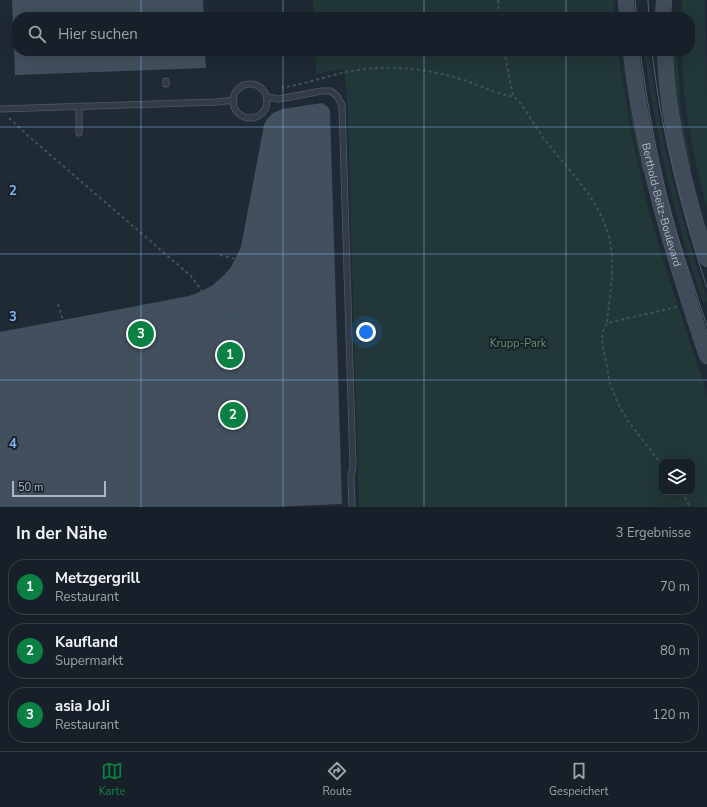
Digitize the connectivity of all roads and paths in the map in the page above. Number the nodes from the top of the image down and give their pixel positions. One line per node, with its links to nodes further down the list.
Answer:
1 (498, 0): 4 (path)
2 (626, 0): 5 (main road)
3 (664, 0): 6 (main road)
4 (499, 12)
5 (627, 12)
6 (663, 12)
7 (505, 56): 11 (path)
8 (631, 56): 28 (main road, Berthold-Beitz-Boulevard)
9 (664, 56): 19 (main road)
10 (344, 72): 11 (path)
11 (513, 96): 27 (path)
12 (267, 97): 13 (lane); 13 (lane); 33 (lane)
13 (234, 100): 14 (lane)
14 (79, 106): 15 (lane); 17 (lane)
15 (0, 109)
16 (9, 118): 24 (path)
17 (79, 132)
18 (220, 255): 22 (path)
19 (707, 259)
20 (58, 304): 25 (path)
21 (678, 307): 27 (path)
22 (237, 311): 23 (path); 24 (path)
23 (242, 311)
24 (231, 317): 26 (path)
25 (63, 320)
26 (231, 321)
27 (607, 323): 31 (path)
28 (707, 356)
29 (4, 444): 30 (path)
30 (0, 449)
31 (659, 461)
32 (684, 495): 34 (path)
33 (352, 507)
34 (690, 507)

